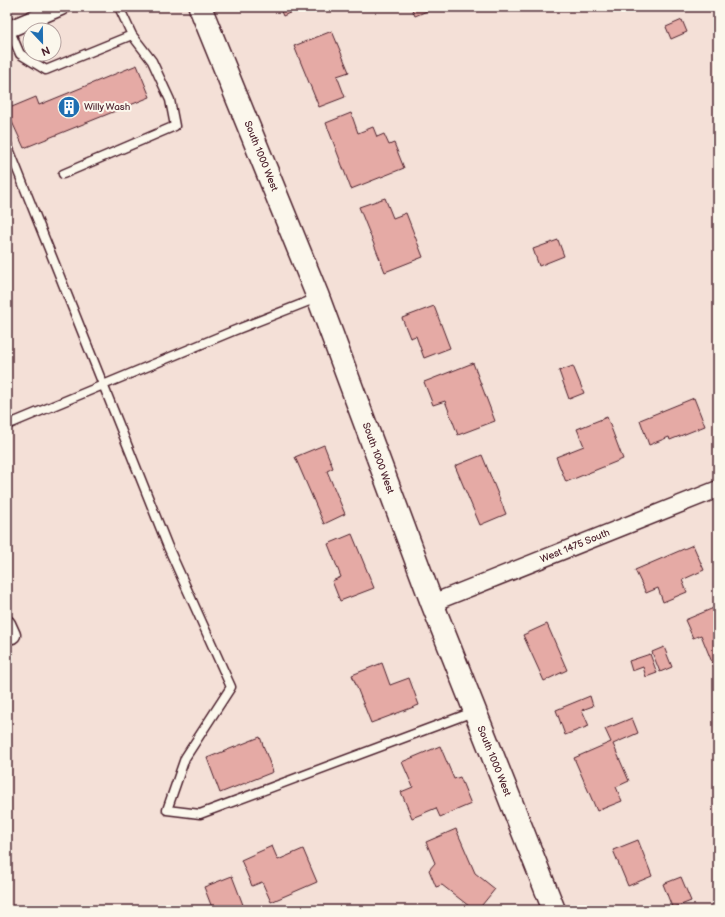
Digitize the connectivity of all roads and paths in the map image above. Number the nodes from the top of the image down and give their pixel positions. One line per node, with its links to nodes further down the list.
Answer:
1 (61, 7): 4 (street)
2 (119, 7): 5 (lane)
3 (200, 7): 8 (main road, South 1000 West)
4 (8, 30): 5 (lane)
5 (132, 35): 7 (lane)
6 (7, 144): 9 (lane)
7 (63, 174)
8 (318, 298): 9 (lane); 12 (main road, South 1000 West)
9 (104, 385): 10 (lane); 13 (lane)
10 (7, 425)
11 (718, 489): 12 (street, West 1475 South)
12 (432, 603): 13 (main road, South 1000 West)
13 (474, 711): 14 (main road, South 1000 West)
14 (554, 910)

